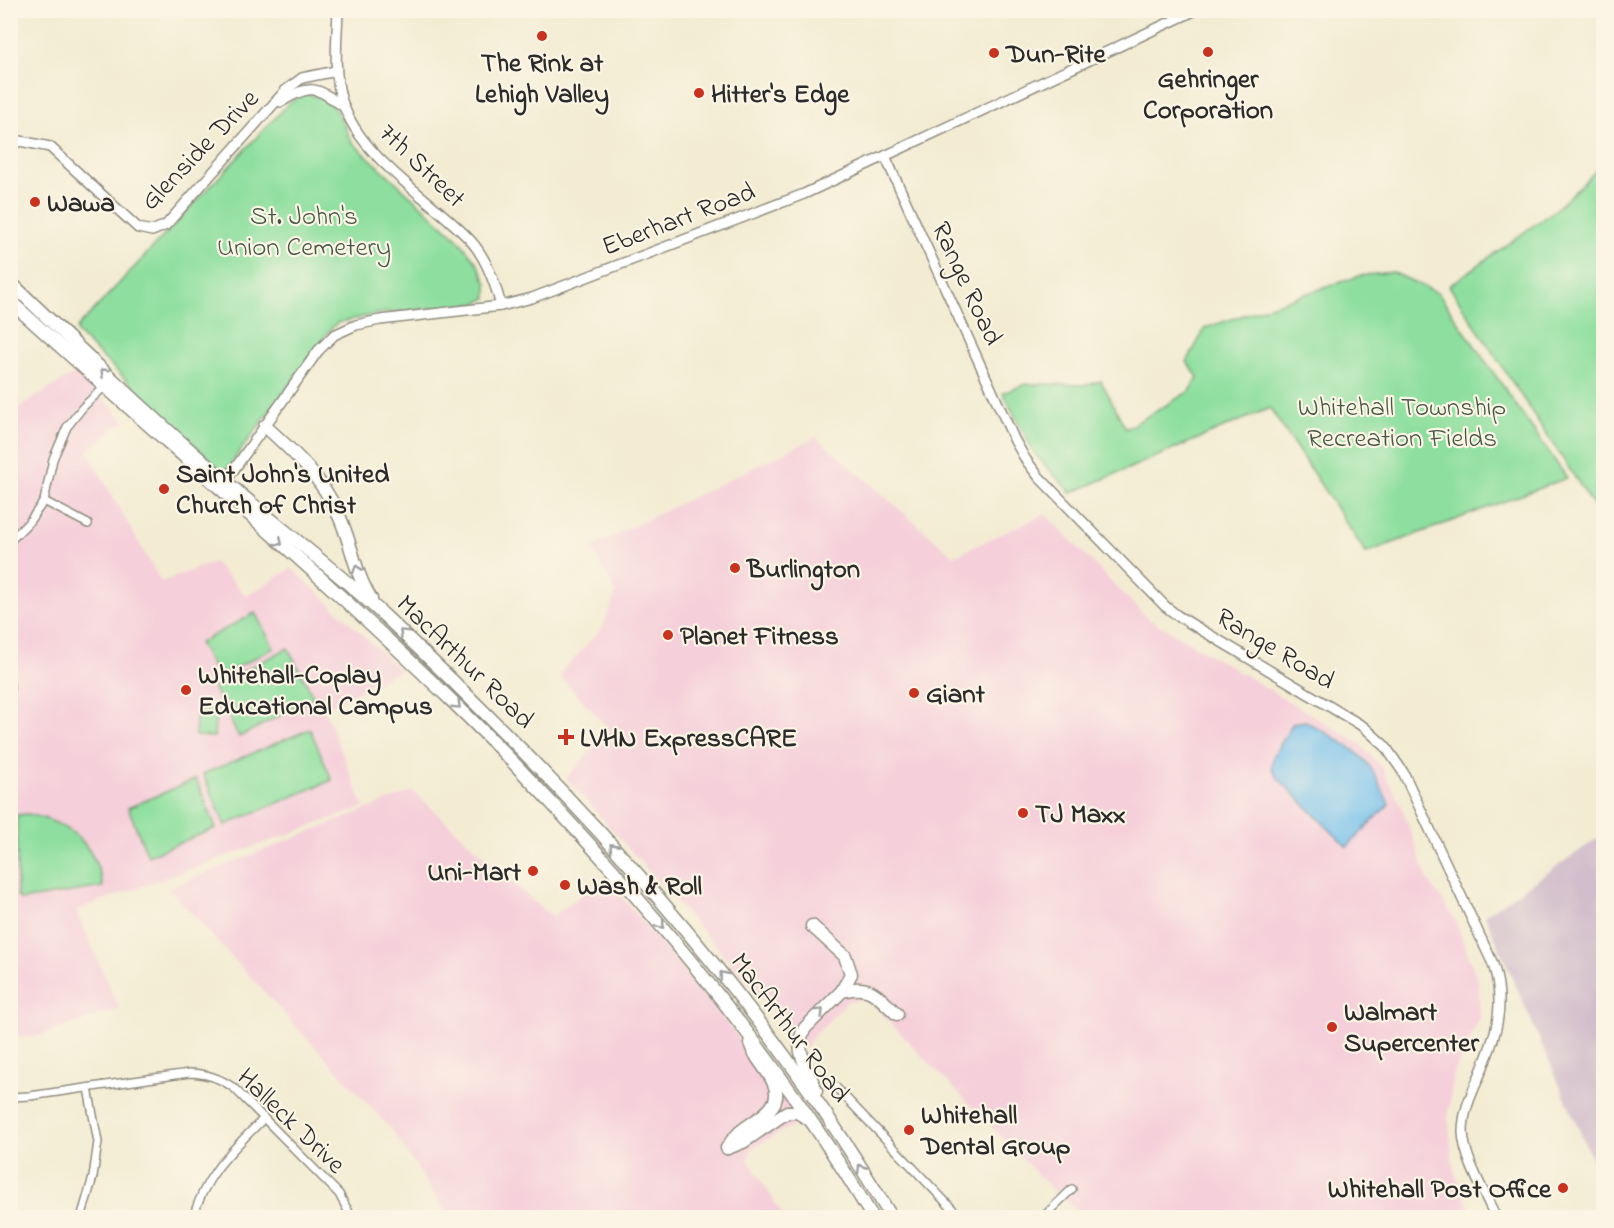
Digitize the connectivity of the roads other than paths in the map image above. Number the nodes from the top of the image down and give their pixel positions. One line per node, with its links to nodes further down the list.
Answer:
1 (338, 10): 3 (street, 7th Street)
2 (1196, 10): 7 (street, Eberhart Road)
3 (336, 71): 4 (street, Glenside Drive); 5 (street, 7th Street)
4 (275, 103): 5 (street); 6 (street, Glenside Drive)
5 (344, 107): 10 (street, 7th Street)
6 (10, 146)
7 (885, 156): 10 (street, Eberhart Road); 38 (street, Range Road)
8 (10, 282): 13 (highway, MacArthur Road, one-way to 8)
9 (10, 301): 11 (highway, MacArthur Road)
10 (501, 306): 12 (street, Eberhart Road)
11 (104, 387): 13 (highway, MacArthur Road); 14 (street)
12 (265, 426): 13 (street, Eberhart Road); 17 (highway, one-way to 12)
13 (223, 485): 17 (highway, MacArthur Road); 23 (highway, MacArthur Road, one-way to 23)
14 (44, 501): 15 (street); 16 (street)
15 (88, 524)
16 (10, 541)
17 (387, 618): 27 (highway, MacArthur Road, one-way to 17)
18 (10, 685): 19 (street)
19 (10, 708)
20 (812, 926): 21 (highway)
21 (842, 991): 22 (highway); 27 (highway, one-way to 21)
22 (897, 1014)
23 (748, 1033): 29 (highway, MacArthur Road); 29 (highway)
24 (829, 1080): 36 (street)
25 (88, 1088): 26 (street, Halleck Drive); 28 (street, Halleck Drive); 31 (street)
26 (10, 1098)
27 (818, 1101): 35 (highway, MacArthur Road, one-way to 27)
28 (264, 1118): 32 (street); 33 (street, Halleck Drive)
29 (811, 1120): 34 (highway, MacArthur Road)
30 (1072, 1189): 37 (street)
31 (81, 1218)
32 (194, 1218)
33 (352, 1218)
34 (873, 1218)
35 (891, 1218)
36 (961, 1218)
37 (1042, 1218)
38 (1496, 1218)

